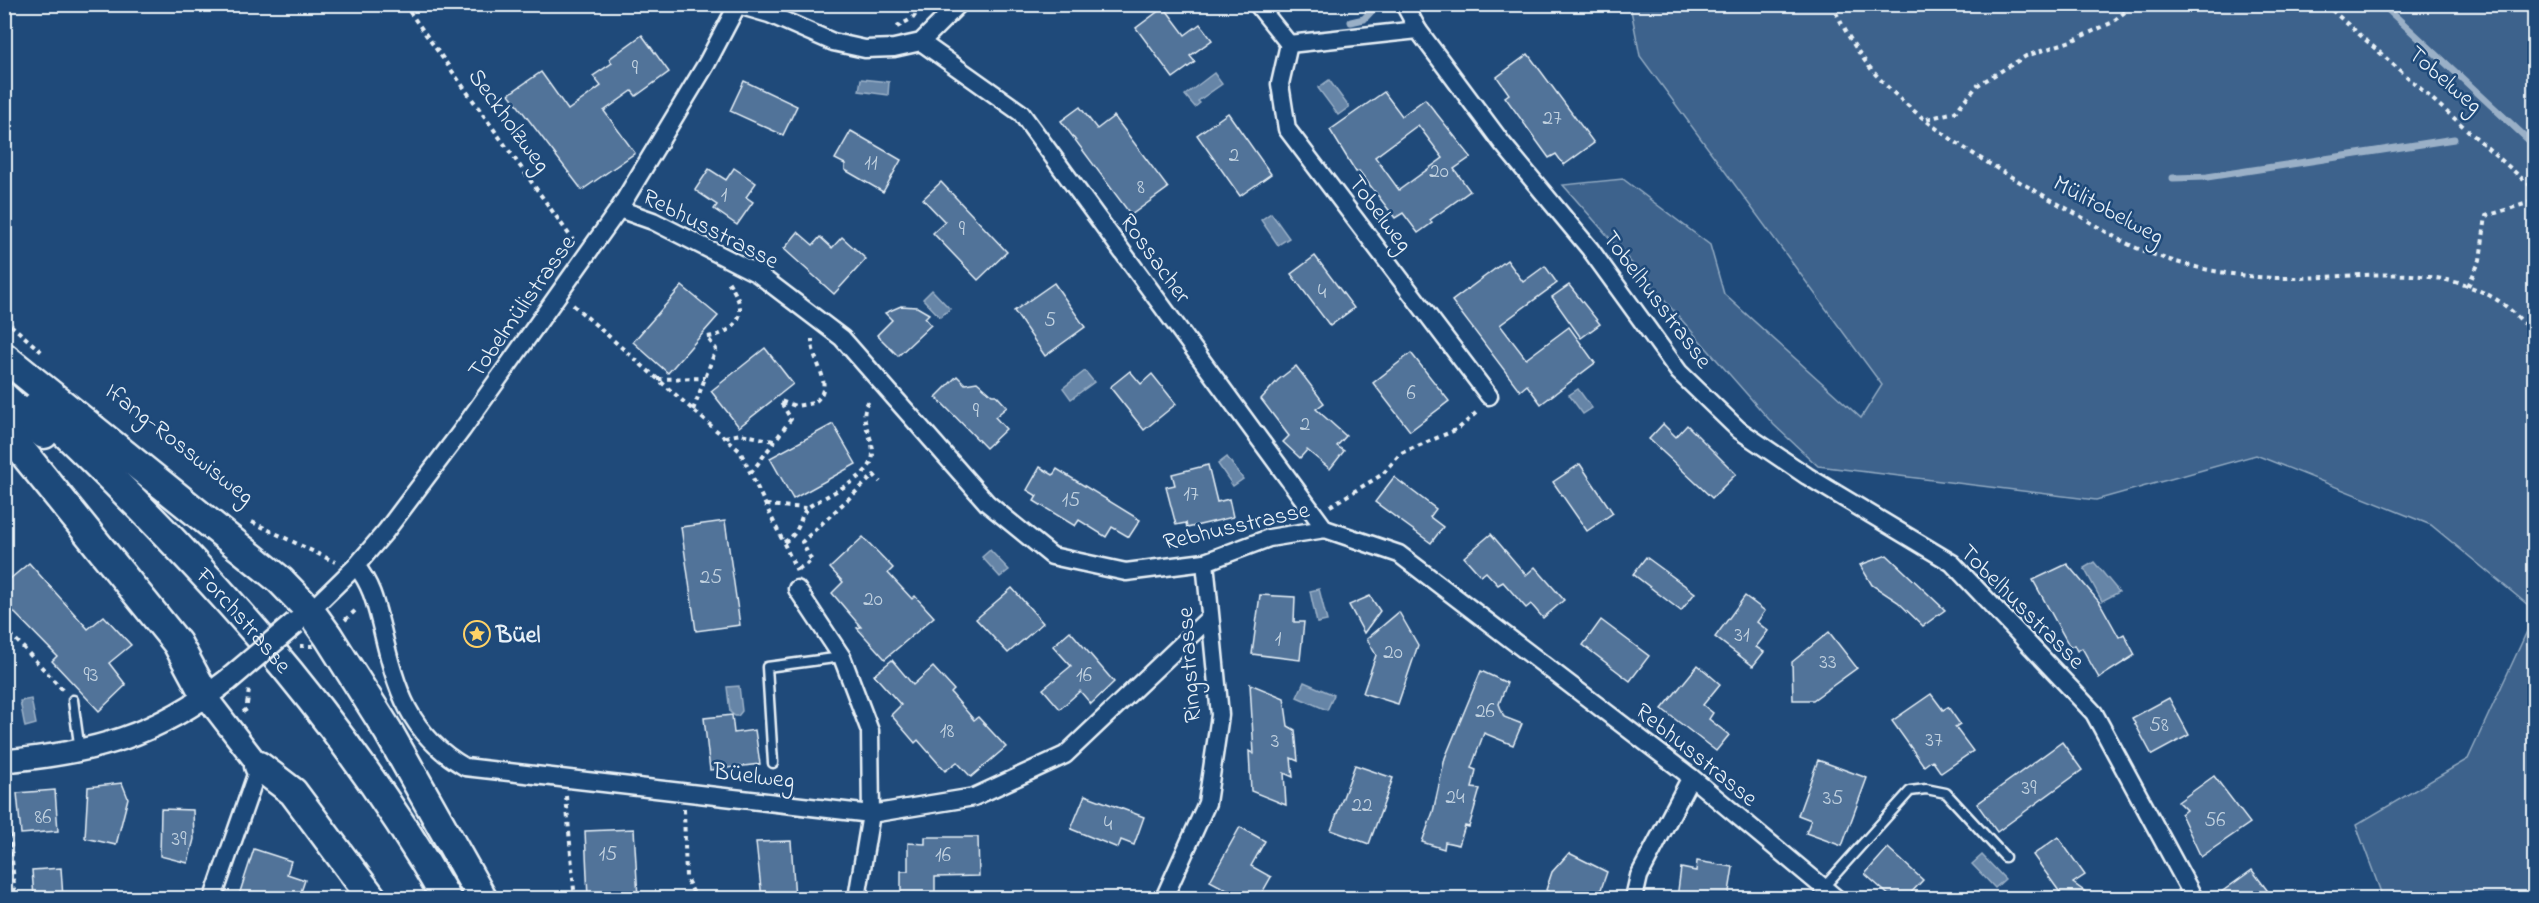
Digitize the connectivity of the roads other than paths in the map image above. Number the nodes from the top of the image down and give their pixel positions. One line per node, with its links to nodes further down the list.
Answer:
1 (959, 4): 6 (street)
2 (1257, 4): 7 (street)
3 (1404, 4): 5 (street, Tobelhusstrasse)
4 (738, 5): 6 (street); 8 (street, Tobelmülistrasse)
5 (1418, 30): 7 (street); 39 (street, Tobelhusstrasse)
6 (921, 42): 14 (street, Rossacher)
7 (1289, 44): 11 (street, Tobelweg)
8 (619, 209): 15 (street, Rebhusstrasse); 16 (street, Tobelmülistrasse)
9 (4, 357): 18 (highway)
10 (4, 375): 34 (highway, Forchstrasse)
11 (1489, 396)
12 (4, 397): 33 (highway, Forchstrasse)
13 (4, 429): 21 (highway)
14 (1320, 522): 15 (street, Rebhusstrasse); 27 (street, Rebhusstrasse)
15 (1204, 562): 19 (street, Ringstrasse)
16 (353, 568): 18 (street, Tobelmülistrasse); 28 (street, Büelweg)
17 (797, 589): 20 (street)
18 (303, 617): 21 (street, bridge); 35 (highway)
19 (1209, 618): 28 (street, Büelweg); 37 (street, Ringstrasse)
20 (842, 657): 24 (lane); 28 (street)
21 (206, 697): 23 (street); 25 (street)
22 (73, 700): 23 (lane)
23 (80, 752): 26 (street)
24 (773, 763)
25 (259, 766): 31 (street); 32 (highway)
26 (5, 768)
27 (1691, 777): 30 (street, Rebhusstrasse); 38 (street)
28 (871, 814): 36 (street)
29 (2006, 857): 30 (lane)
30 (1829, 893)
31 (213, 898)
32 (372, 898)
33 (428, 898)
34 (446, 898)
35 (482, 898)
36 (857, 898)
37 (1164, 898)
38 (1634, 898)
39 (2194, 898)

